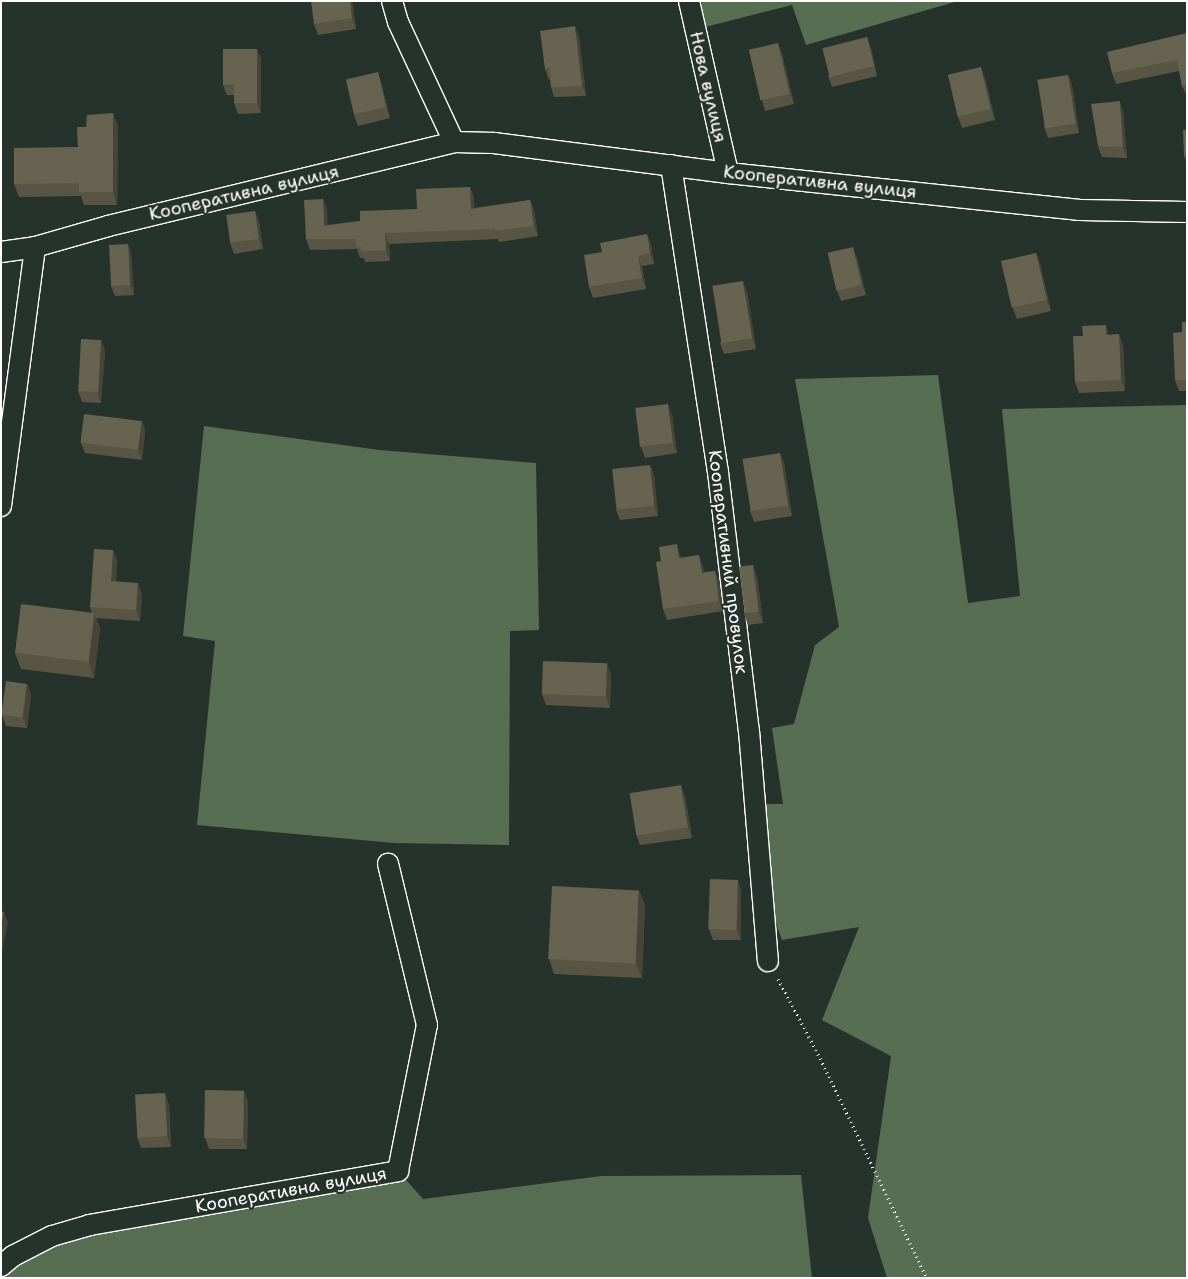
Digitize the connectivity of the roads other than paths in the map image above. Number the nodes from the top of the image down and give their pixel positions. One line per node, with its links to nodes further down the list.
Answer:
1 (392, 1): 3 (street)
2 (689, 1): 5 (street, Нова вулиця)
3 (454, 142): 4 (street, Кооперативна вулиця); 7 (street, Кооперативна вулиця)
4 (671, 165): 5 (street, Кооперативна вулиця); 11 (street, Кооперативний провулок)
5 (728, 173): 6 (street, Кооперативна вулиця)
6 (1187, 212)
7 (35, 247): 8 (street, Кооперативна вулиця); 9 (street)
8 (1, 252)
9 (1, 506)
10 (388, 864): 12 (street, Кооперативна вулиця)
11 (768, 961)
12 (1, 1266)

